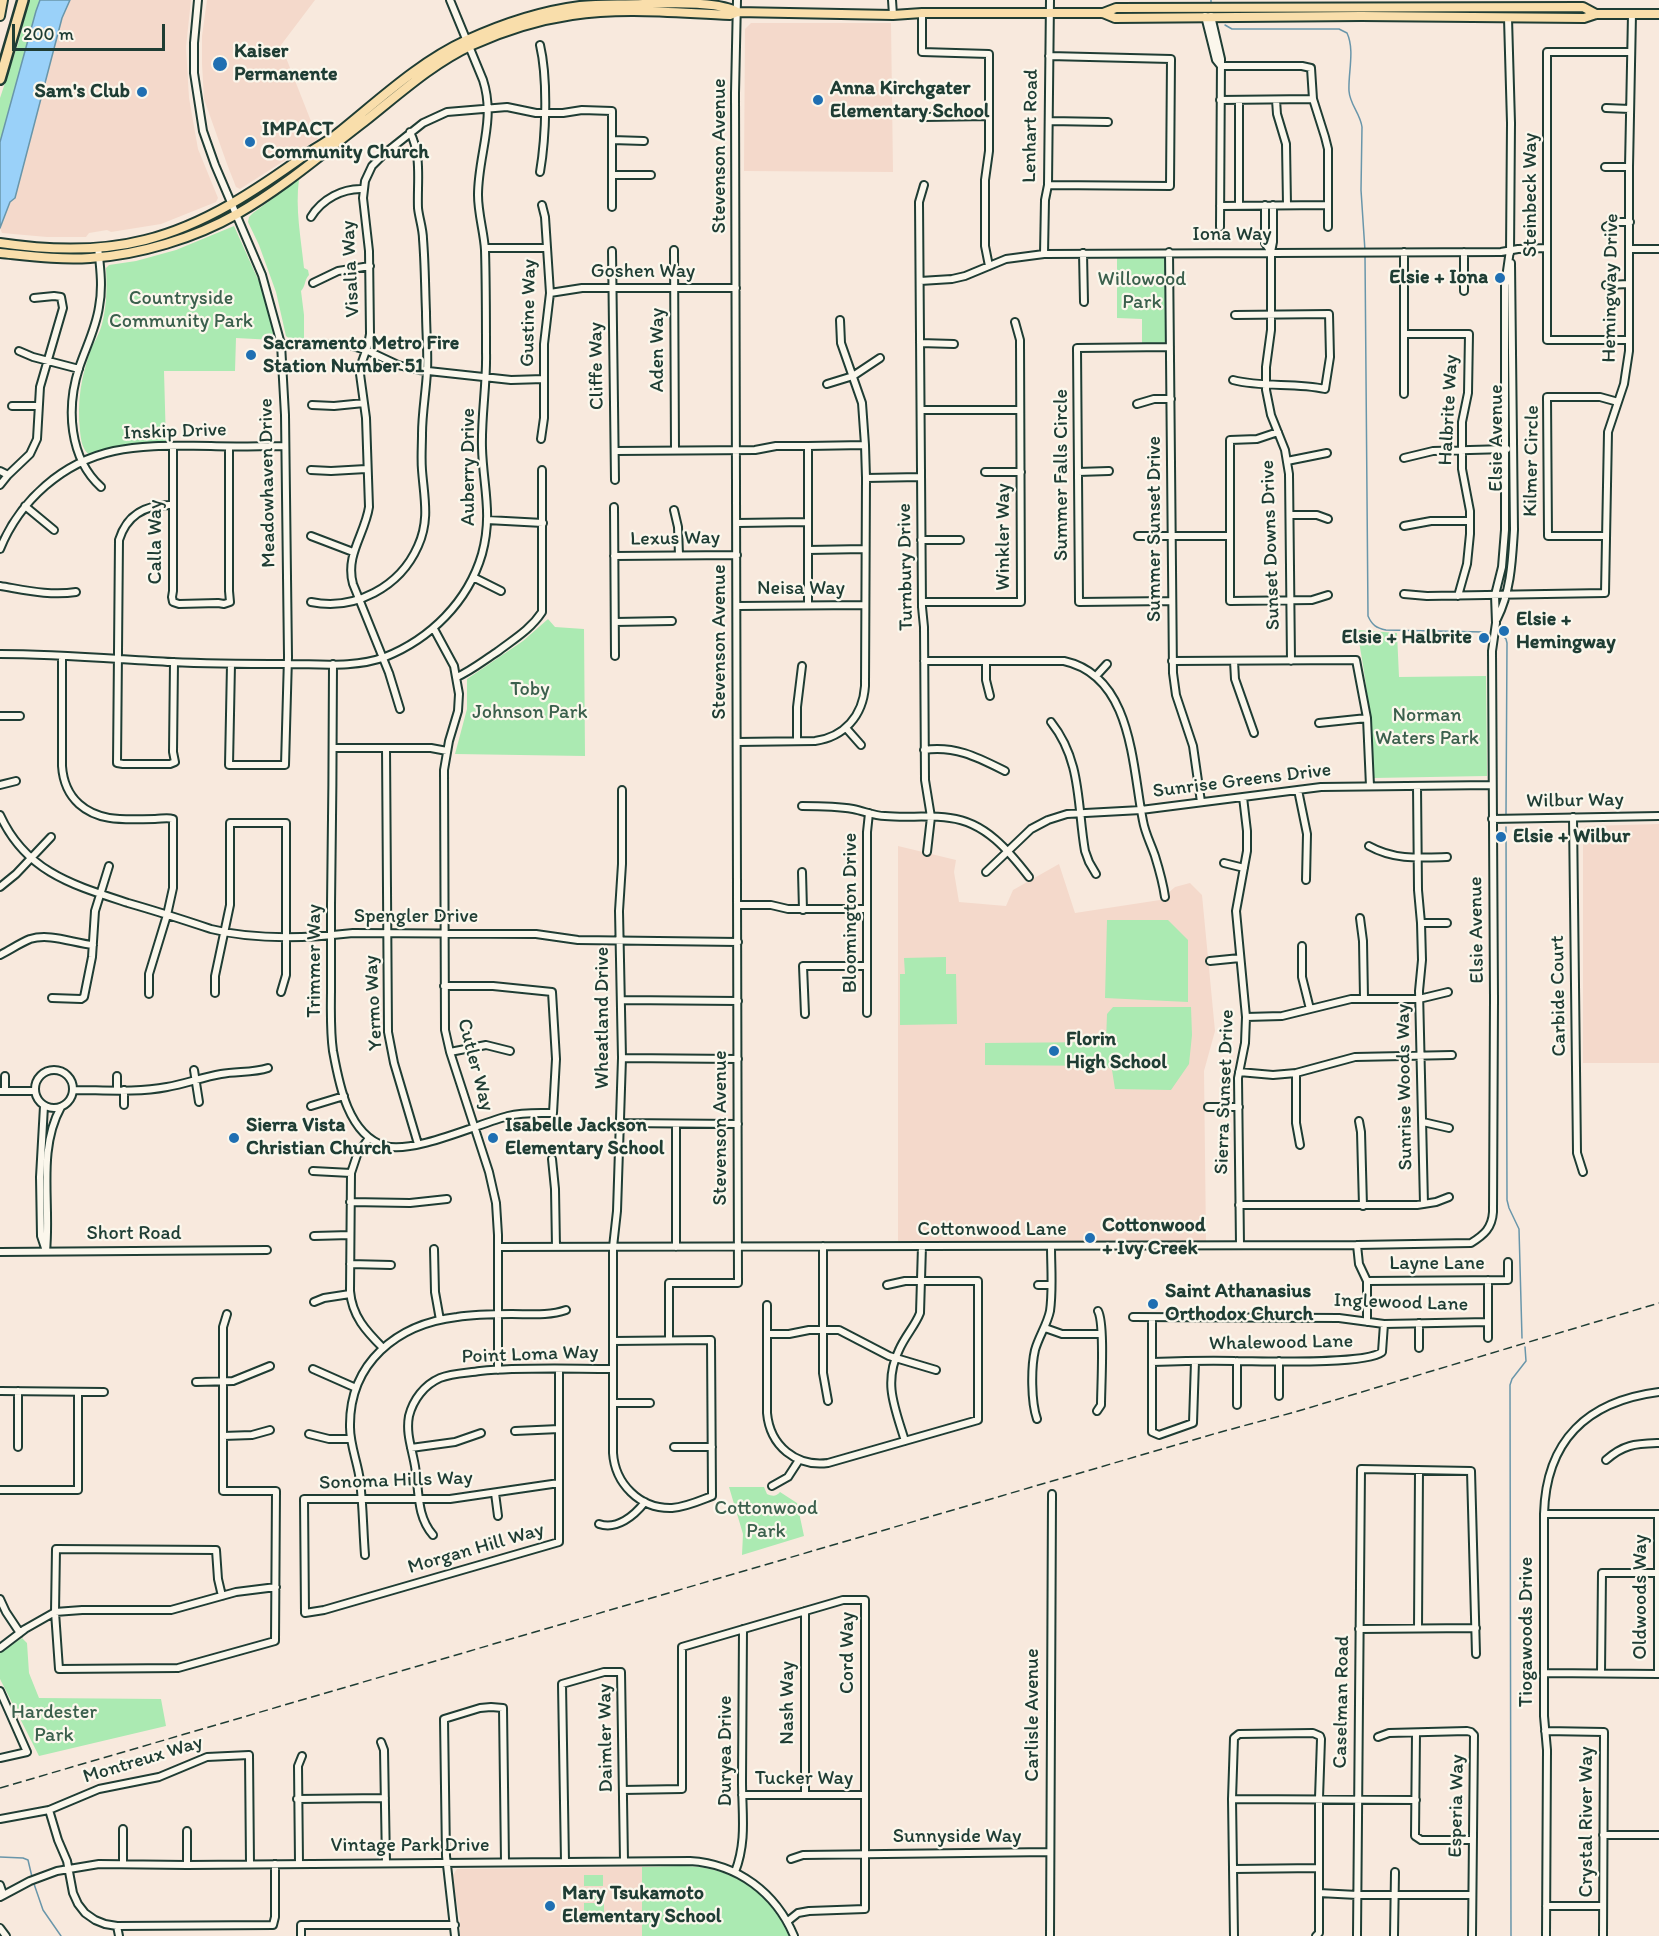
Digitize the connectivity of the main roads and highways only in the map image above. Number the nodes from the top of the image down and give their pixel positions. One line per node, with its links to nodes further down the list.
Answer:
1 (3, 0): 7 (main road)
2 (23, 0): 10 (highway)
3 (1508, 4): 4 (main road); 5 (main road); 8 (main road, Elsie Avenue)
4 (1103, 13): 8 (main road); 9 (main road)
5 (1596, 14): 6 (main road); 8 (main road)
6 (1659, 14)
7 (0, 16)
8 (1508, 18)
9 (467, 44): 11 (main road); 12 (main road)
10 (0, 79)
11 (0, 243)
12 (0, 254)

